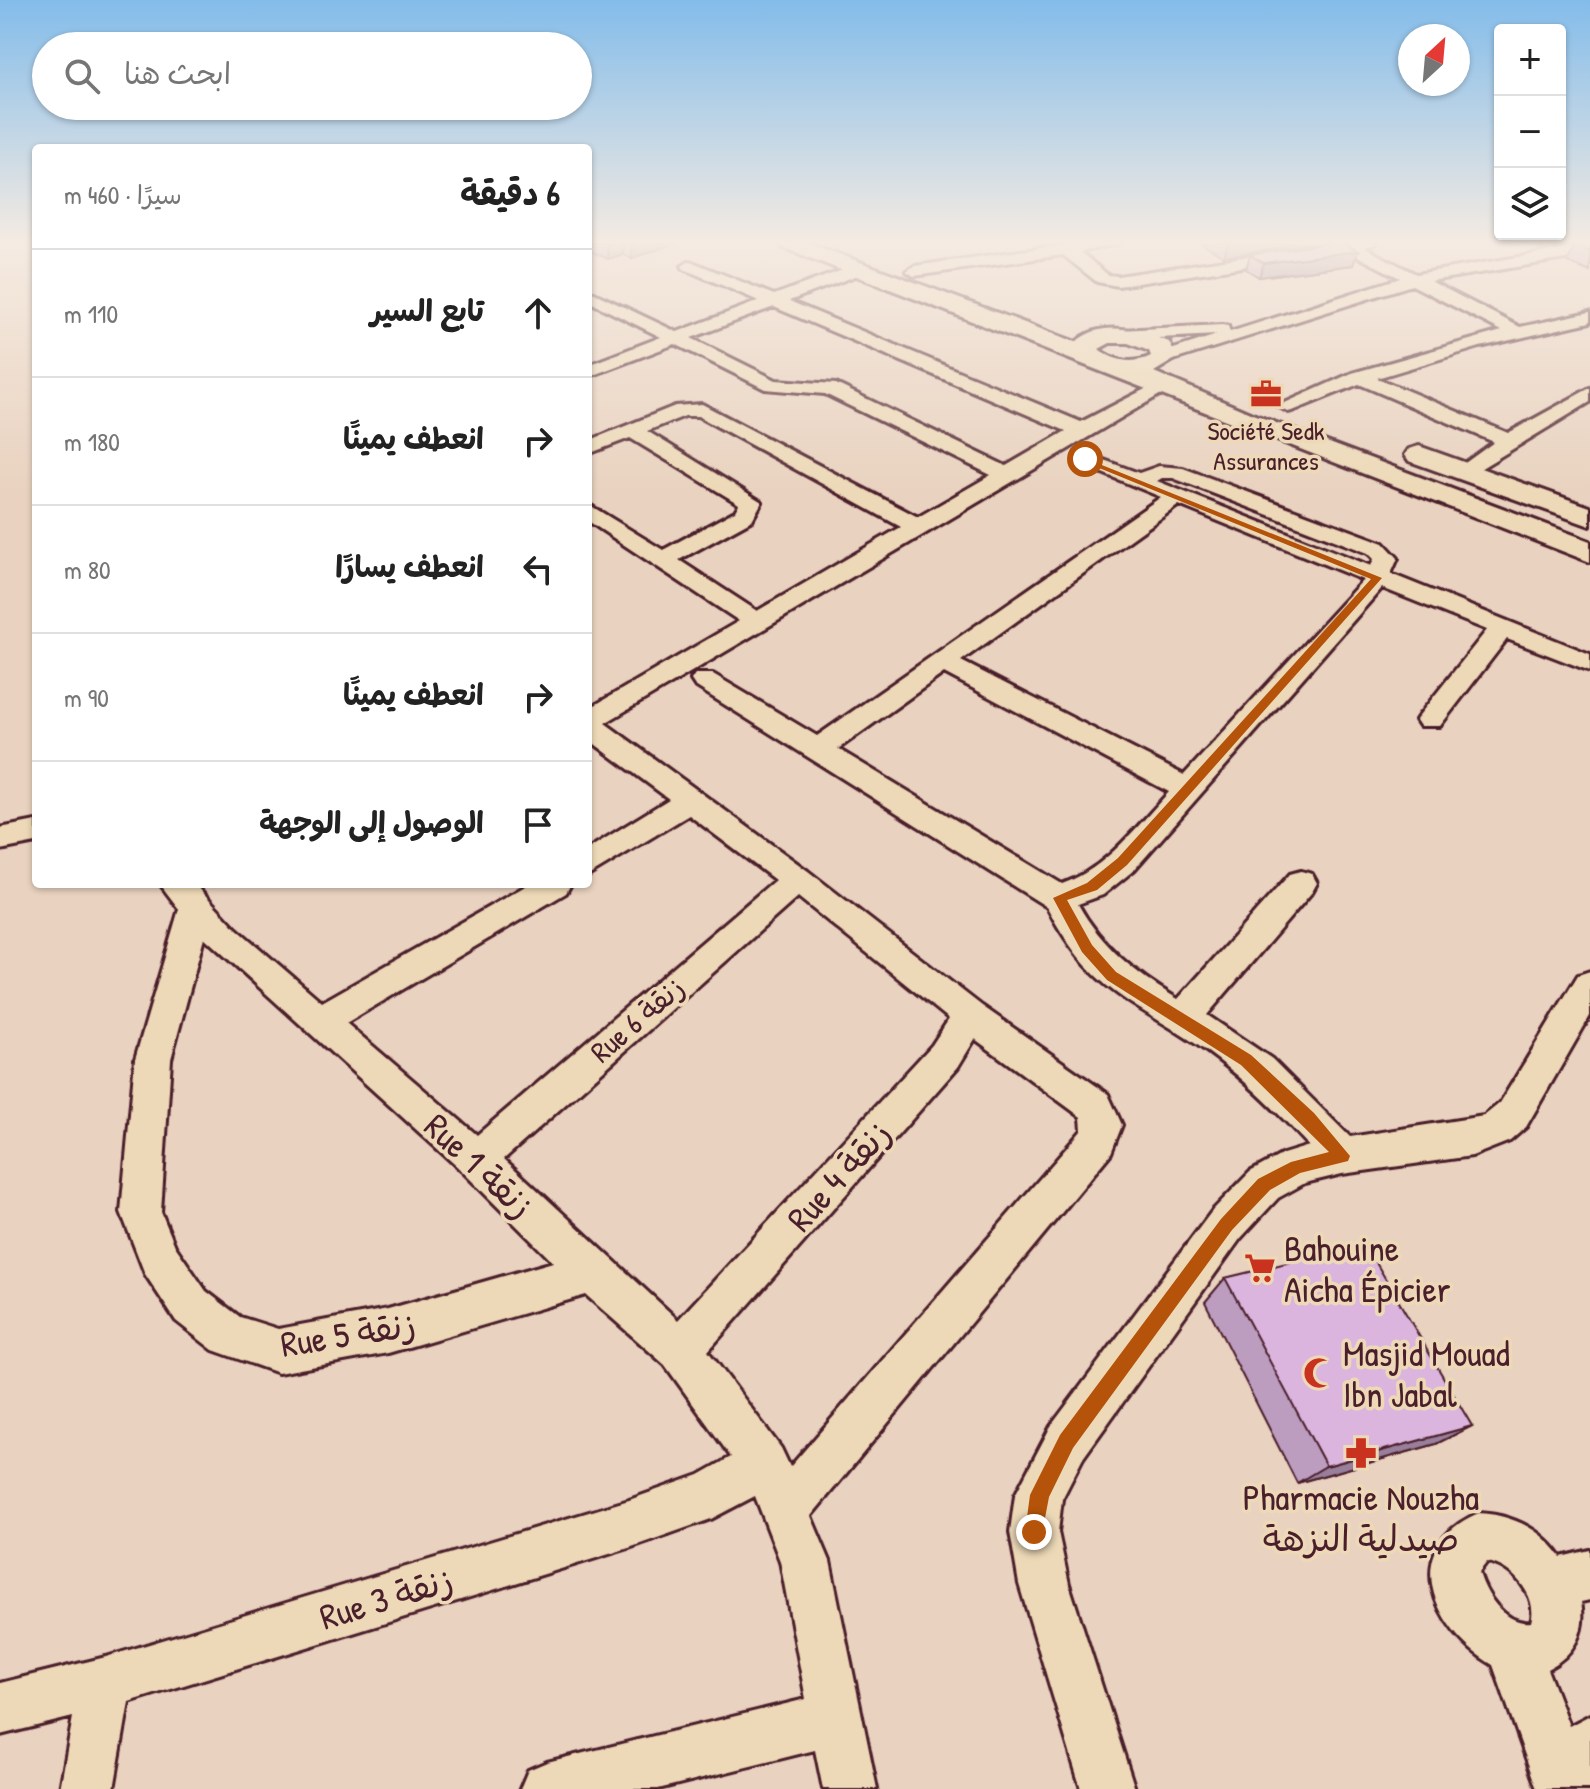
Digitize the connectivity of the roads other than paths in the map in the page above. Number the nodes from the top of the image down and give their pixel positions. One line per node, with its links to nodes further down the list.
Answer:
1 (651, 326): 12 (street)
2 (711, 326): 12 (street)
3 (833, 326): 22 (street)
4 (1010, 326): 13 (main road)
5 (1069, 326): 11 (main road)
6 (1258, 326): 9 (street)
7 (1506, 326): 10 (street)
8 (1544, 326): 10 (street)
9 (1250, 329): 11 (street); 14 (street)
10 (1517, 332): 17 (street)
11 (1112, 335): 13 (main road); 14 (main road)
12 (676, 339): 15 (street); 28 (street)
13 (1090, 356): 14 (main road)
14 (1163, 368): 16 (main road); 22 (street); 34 (main road)
15 (592, 370)
16 (1212, 377)
17 (1359, 377): 19 (street); 23 (street)
18 (1590, 394): 23 (street)
19 (1276, 401): 20 (main road)
20 (1332, 422)
21 (631, 430): 25 (street); 33 (street); 35 (street)
22 (1082, 430): 28 (street)
23 (1509, 441): 27 (street)
24 (1391, 444): 27 (main road)
25 (592, 446)
26 (1085, 459): 29 (street)
27 (1465, 472): 31 (main road)
28 (1008, 475): 33 (street)
29 (1138, 481): 30 (street); 36 (street)
30 (1176, 497): 36 (street); 39 (street)
31 (1585, 511)
32 (592, 514): 35 (street)
33 (917, 526): 37 (street)
34 (1590, 552)
35 (661, 560): 37 (street)
36 (1378, 578): 38 (street); 46 (street)
37 (756, 621): 43 (street)
38 (1502, 628): 40 (street); 42 (street)
39 (942, 662): 45 (street); 46 (street)
40 (1590, 663)
41 (704, 680): 45 (street)
42 (1430, 720)
43 (592, 721)
44 (592, 726): 47 (street)
45 (817, 750): 55 (street)
46 (1186, 788): 55 (street)
47 (690, 800): 50 (street); 51 (street)
48 (32, 833): 49 (street)
49 (0, 839)
50 (592, 861)
51 (797, 879): 57 (street); 61 (street, Rue 6 زنقة)
52 (1301, 883): 58 (street)
53 (548, 888): 59 (street)
54 (186, 896): 59 (street, Rue 1 زنقة); 62 (street, Rue 5 زنقة)
55 (1059, 898): 58 (street)
56 (1590, 985): 60 (street)
57 (959, 1006): 63 (street, Rue 4 زنقة); 65 (street)
58 (1182, 1019): 60 (street)
59 (319, 1021): 61 (street, Rue 1 زنقة)
60 (1342, 1156): 75 (street)
61 (477, 1159): 62 (street, Rue 1 زنقة)
62 (592, 1272): 63 (street, Rue 1 زنقة)
63 (680, 1350): 64 (street, Rue 1 زنقة)
64 (765, 1464): 65 (street, Rue 1 زنقة); 68 (street, Rue 3 زنقة)
65 (785, 1510): 70 (street, Rue 1 زنقة)
66 (1570, 1580): 67 (street); 67 (street)
67 (1513, 1648): 71 (street)
68 (106, 1683): 69 (street, Rue 3 زنقة); 72 (street)
69 (0, 1709)
70 (837, 1718): 73 (street); 74 (street, Rue 1 زنقة)
71 (1573, 1773)
72 (87, 1789)
73 (547, 1789)
74 (850, 1789)
75 (1108, 1789)

